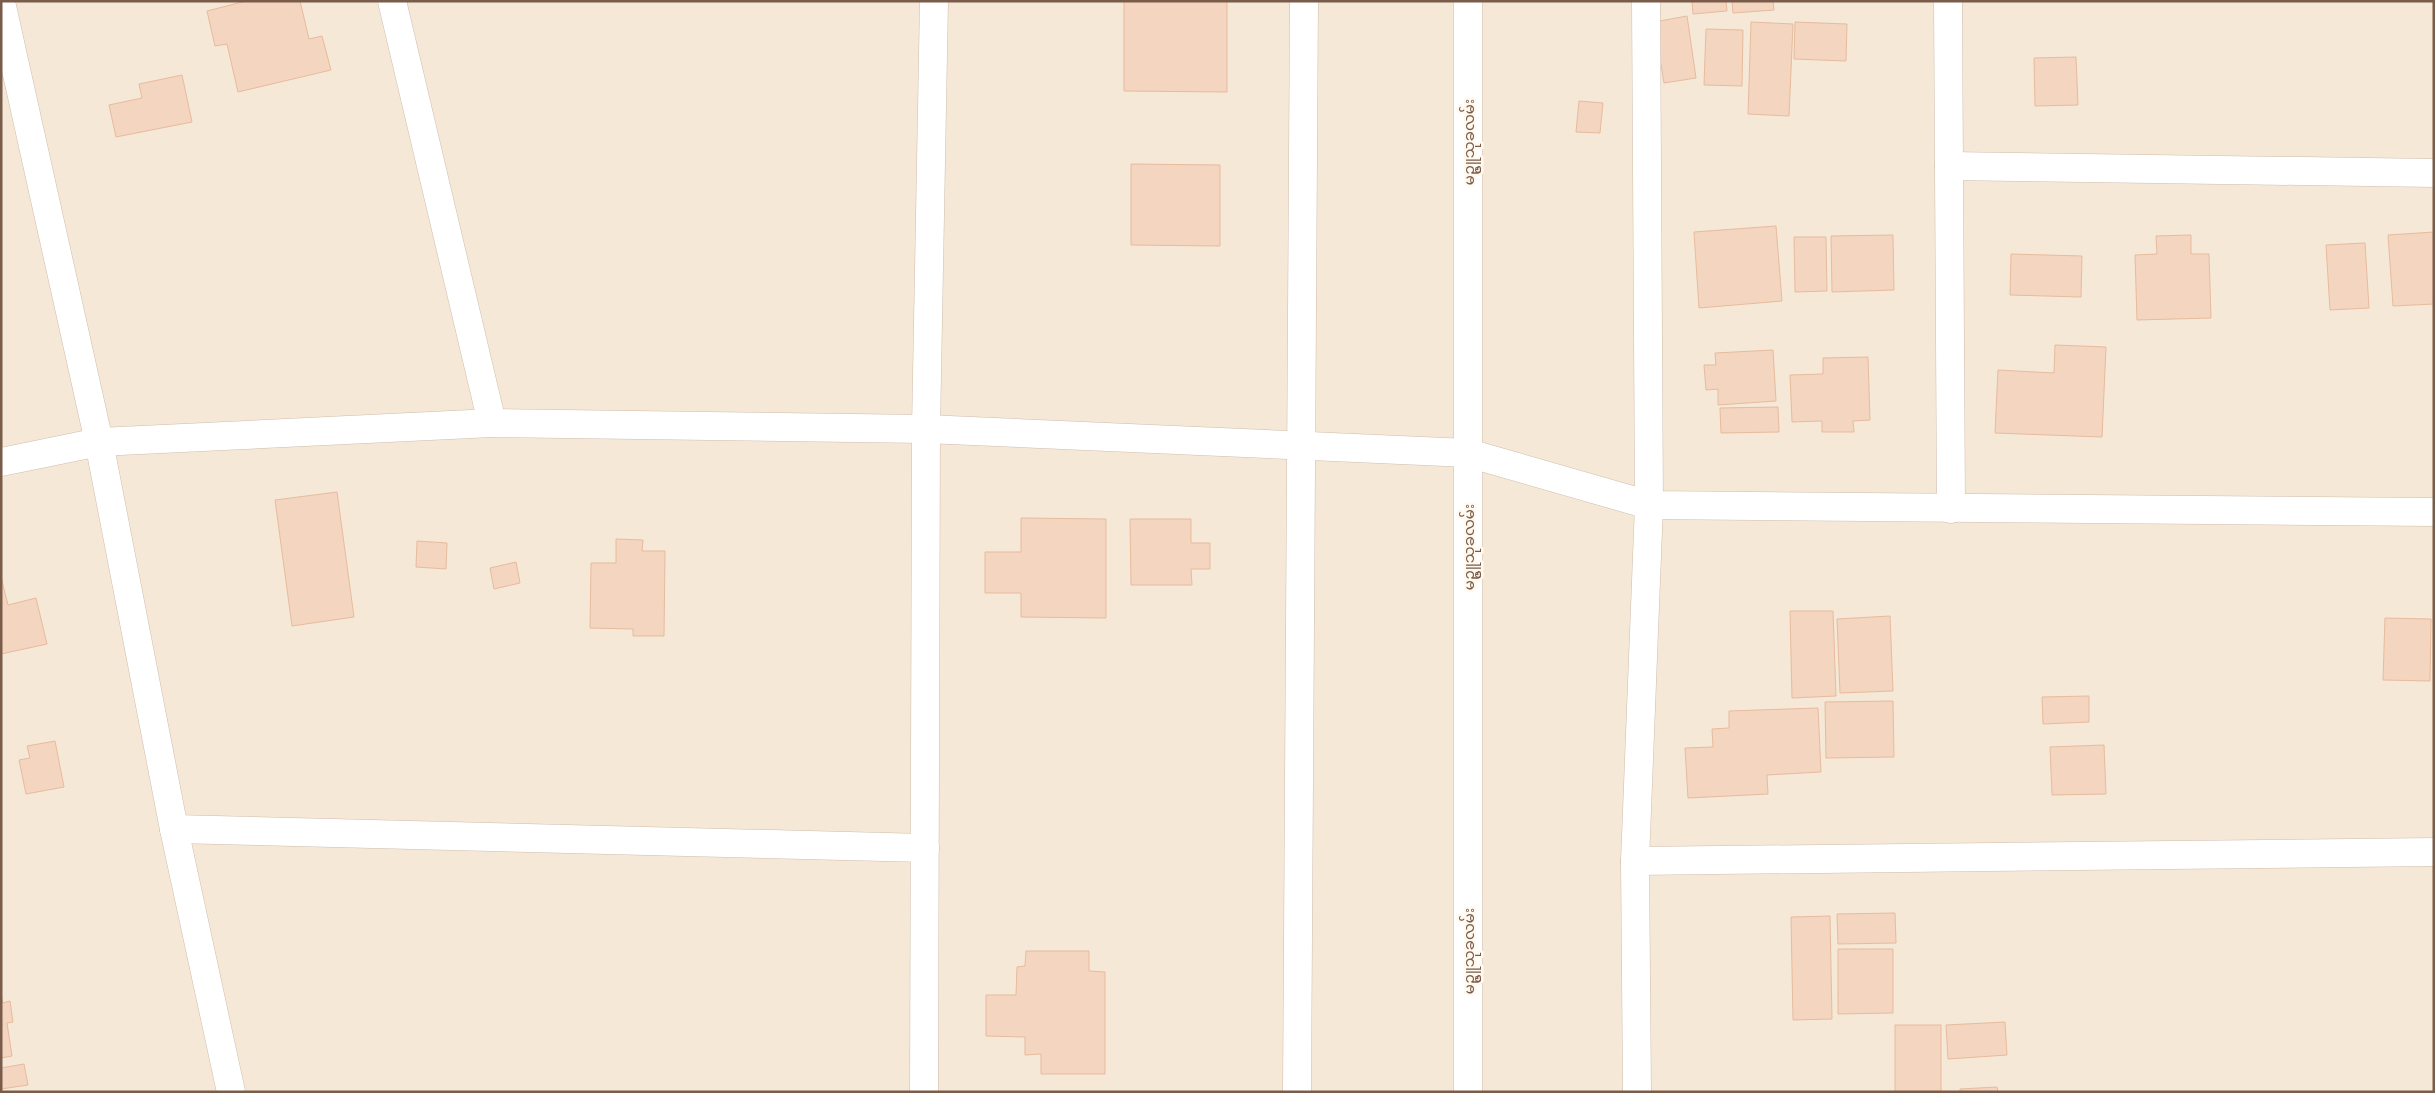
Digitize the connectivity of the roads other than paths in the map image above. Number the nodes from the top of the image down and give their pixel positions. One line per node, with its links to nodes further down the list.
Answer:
1 (392, 1): 10 (street)
2 (934, 1): 11 (street)
3 (1304, 1): 13 (street)
4 (1468, 1): 14 (street, မဥ္ဇူသုခလမ်း)
5 (1646, 1): 16 (street)
6 (1948, 1): 8 (street)
7 (1, 2): 12 (street)
8 (1949, 166): 9 (street); 17 (street)
9 (2434, 173)
10 (492, 422): 11 (street); 12 (street)
11 (926, 430): 13 (street); 20 (street)
12 (99, 442): 15 (street); 19 (street)
13 (1302, 447): 14 (street); 25 (street)
14 (1468, 452): 16 (street); 26 (street, မဥ္ဇူသုခလမ်း)
15 (1, 462)
16 (1648, 505): 17 (street); 22 (street)
17 (1951, 509): 18 (street)
18 (2434, 512)
19 (174, 828): 20 (street); 23 (street)
20 (925, 848): 24 (street)
21 (2434, 852): 22 (street)
22 (1635, 861): 27 (street)
23 (231, 1092)
24 (924, 1092)
25 (1297, 1092)
26 (1468, 1092)
27 (1637, 1092)

